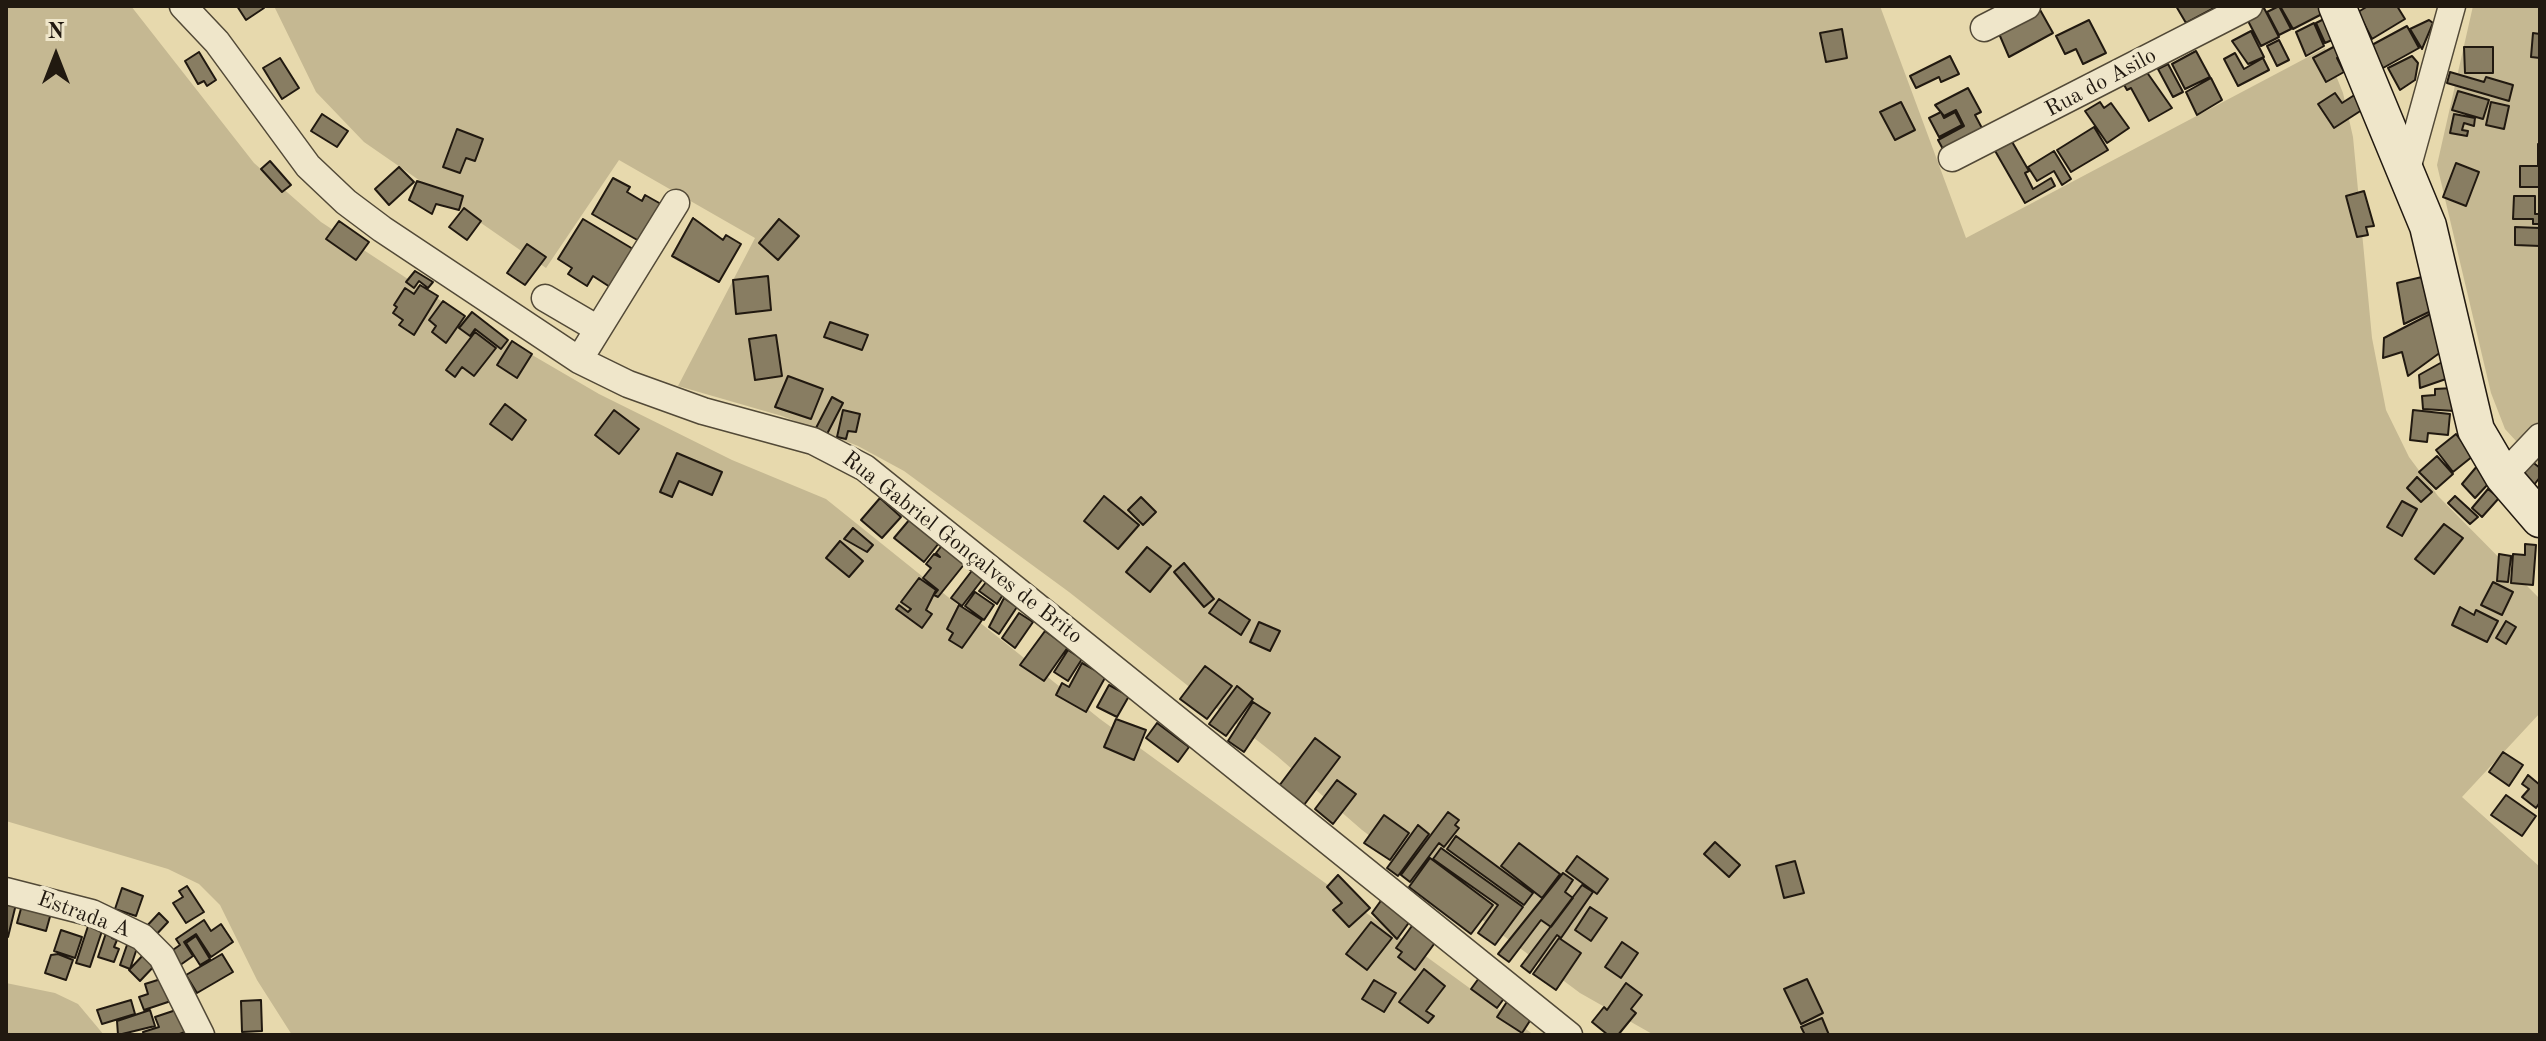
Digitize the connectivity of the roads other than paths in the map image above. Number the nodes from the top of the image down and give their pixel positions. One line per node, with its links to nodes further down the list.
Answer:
1 (183, 6): 12 (street, Rua Gabriel Gonçalves de Brito)
2 (2027, 6): 6 (street)
3 (2249, 6): 7 (street, Rua do Asilo)
4 (2337, 6): 8 (street)
5 (2452, 6): 8 (street)
6 (1984, 28)
7 (1952, 158)
8 (2407, 169): 14 (street)
9 (676, 203): 11 (street)
10 (545, 298): 11 (street)
11 (598, 329): 12 (street)
12 (579, 360): 18 (street, Rua Gabriel Gonçalves de Brito)
13 (2540, 437): 14 (street)
14 (2503, 476): 15 (street)
15 (2540, 519)
16 (6, 891): 17 (street, Estrada A)
17 (201, 1035)
18 (1569, 1035)

